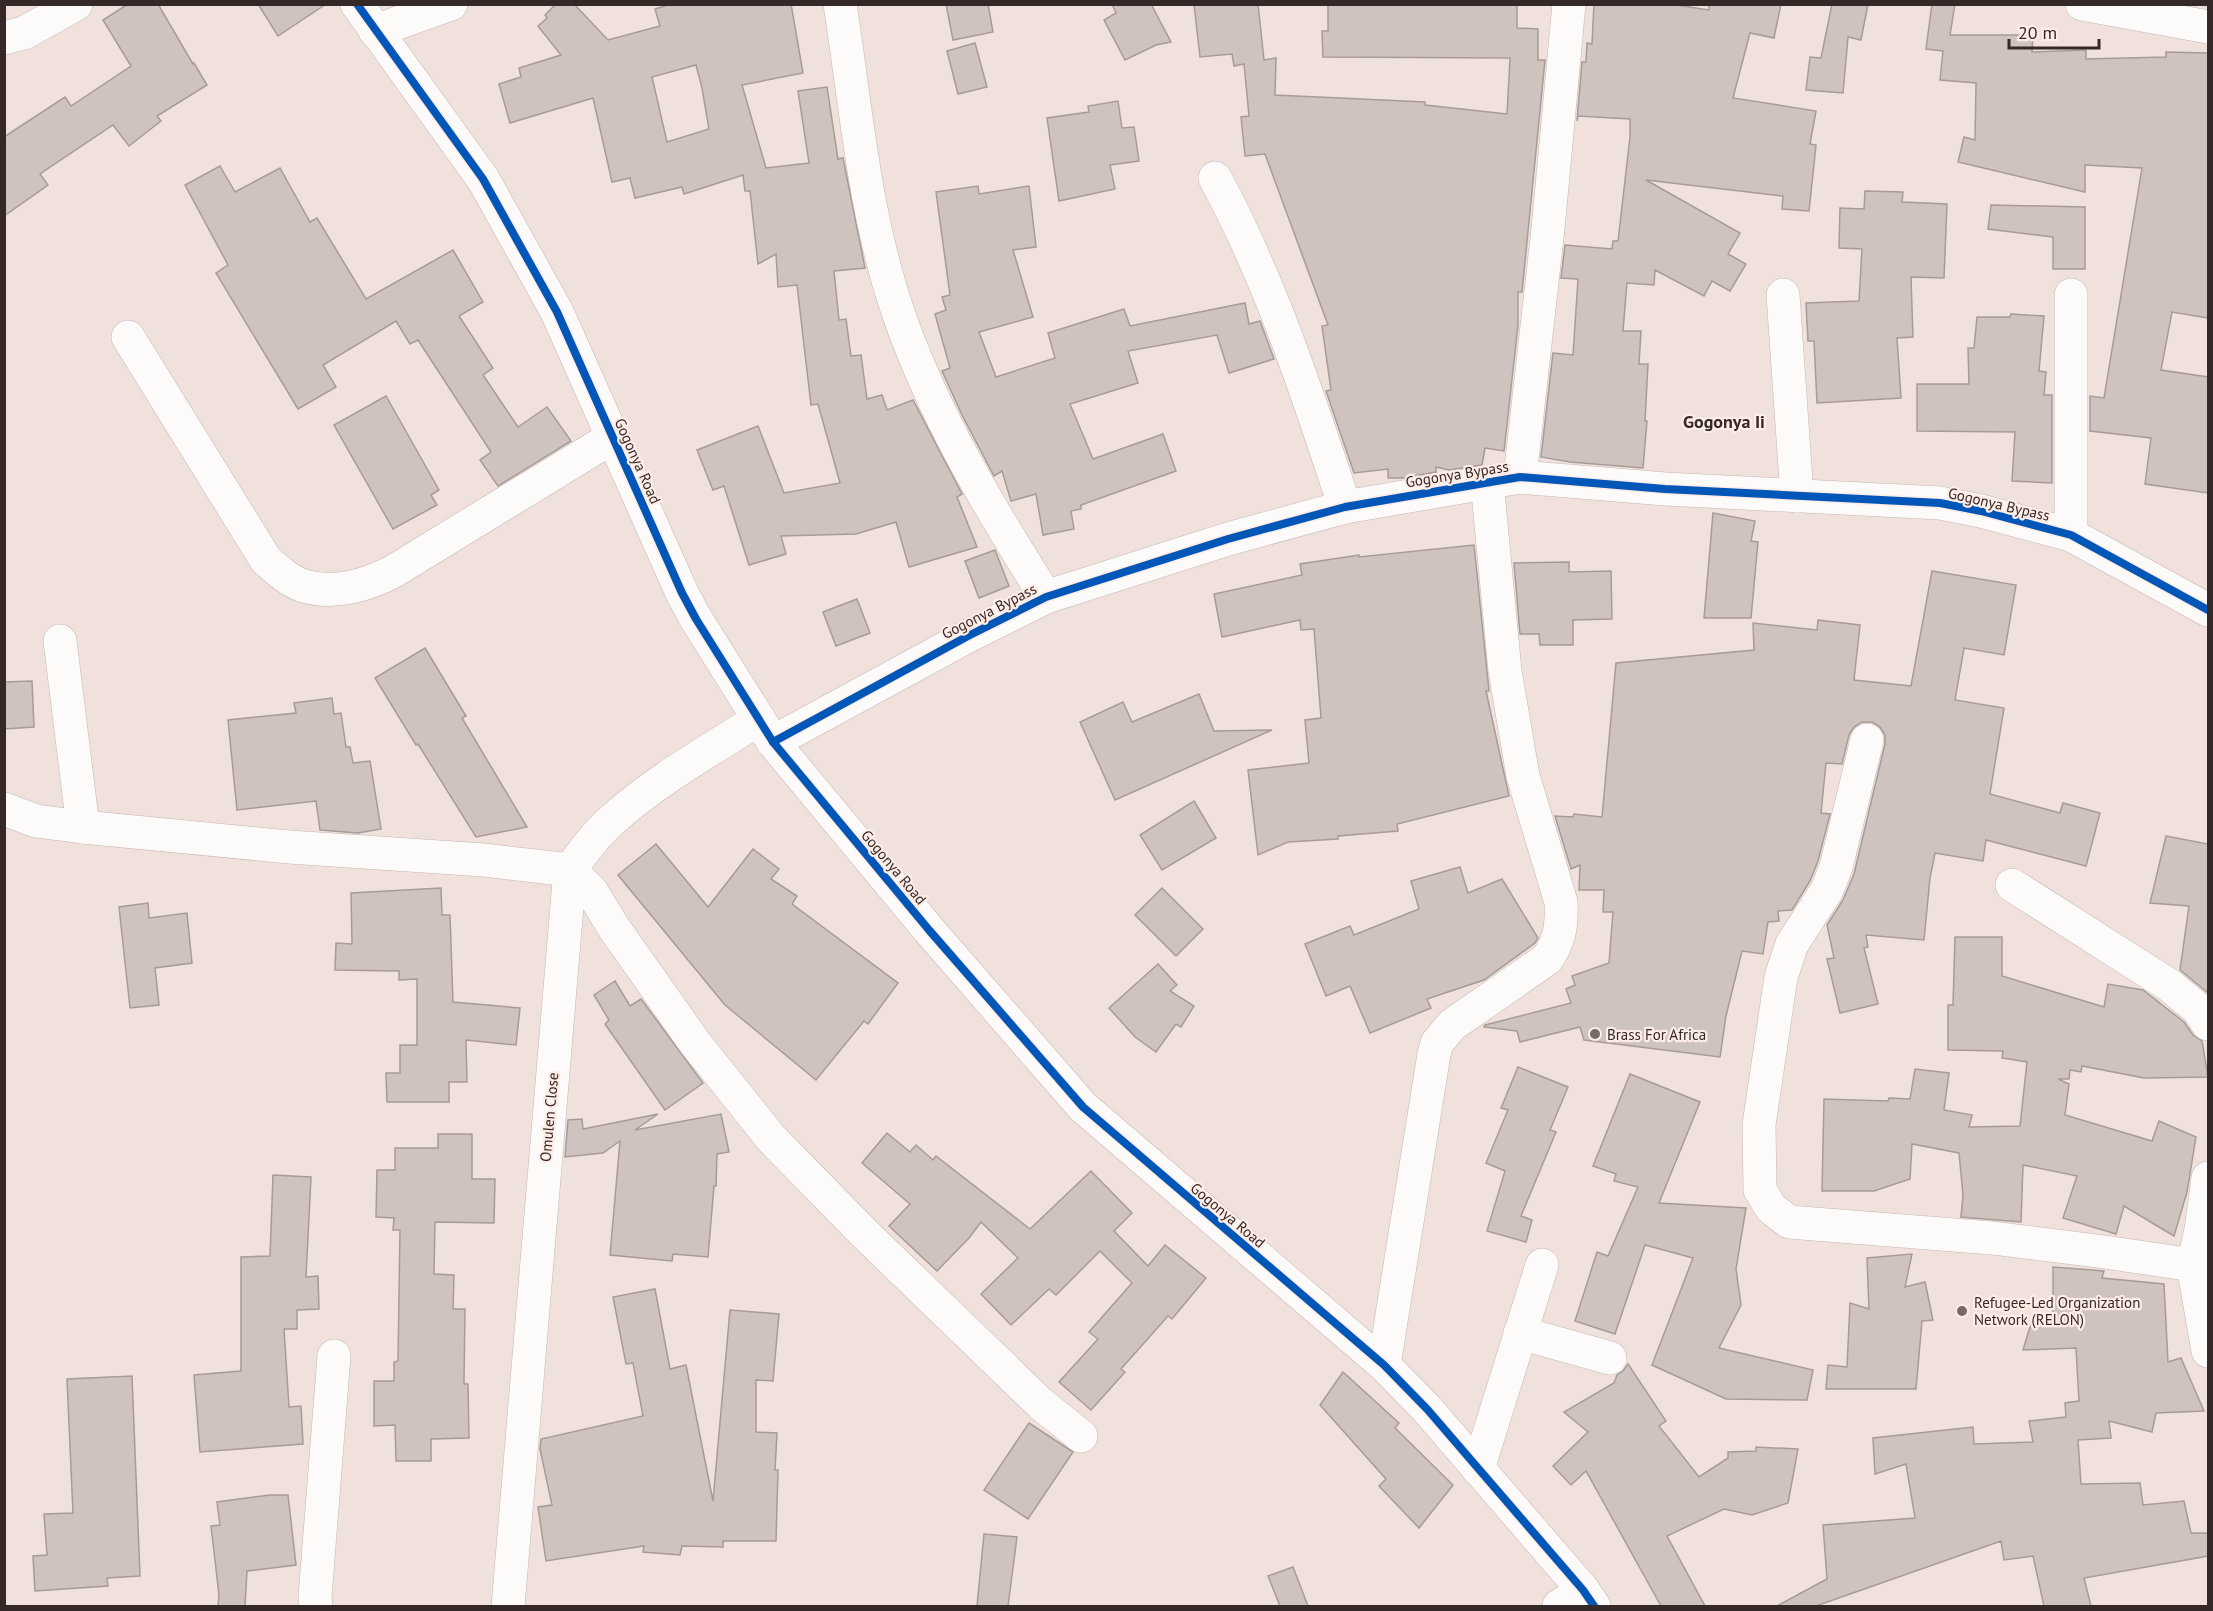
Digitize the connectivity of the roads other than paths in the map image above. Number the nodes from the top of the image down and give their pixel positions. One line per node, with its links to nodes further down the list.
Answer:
1 (76, 4): 8 (street)
2 (451, 4): 6 (street)
3 (840, 4): 19 (street)
4 (1569, 4): 14 (street)
5 (2082, 4): 7 (street)
6 (366, 18): 13 (street, Gogonya Road)
7 (2208, 27)
8 (4, 38)
9 (1215, 178): 17 (street)
10 (1783, 295): 16 (street)
11 (2071, 295): 18 (street)
12 (128, 337): 13 (street)
13 (613, 437): 22 (street, Gogonya Road)
14 (1520, 477): 15 (street, Gogonya Bypass); 16 (street, Gogonya Bypass)
15 (1487, 482): 17 (street, Gogonya Bypass); 36 (street)
16 (1797, 496): 18 (street, Gogonya Bypass)
17 (1345, 507): 19 (street, Gogonya Bypass)
18 (2071, 535): 20 (street, Gogonya Bypass)
19 (1046, 597): 22 (street, Gogonya Bypass)
20 (2208, 610)
21 (60, 641): 25 (street)
22 (766, 730): 26 (street); 36 (street, Gogonya Road)
23 (1867, 740): 31 (street)
24 (4, 809): 25 (street)
25 (82, 827): 26 (street)
26 (570, 870): 37 (street); 41 (street, Omulen Close)
27 (2012, 885): 28 (street)
28 (2208, 1024)
29 (2208, 1178): 31 (street)
30 (1542, 1264): 32 (street)
31 (2193, 1265): 33 (street)
32 (1520, 1333): 35 (street); 38 (street)
33 (2208, 1351)
34 (334, 1356): 40 (street)
35 (1610, 1358)
36 (1384, 1365): 38 (street, Gogonya Road)
37 (1080, 1436)
38 (1478, 1468): 39 (street, Gogonya Road)
39 (1579, 1601)
40 (316, 1606)
41 (508, 1606)

